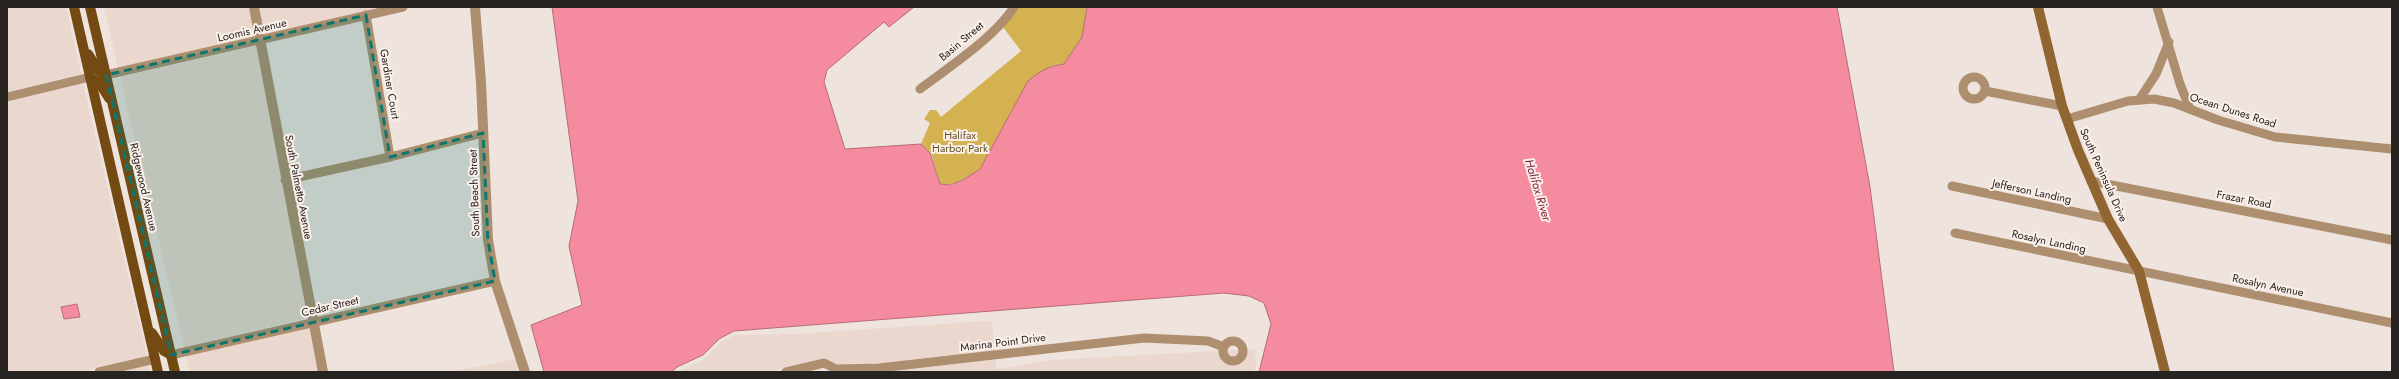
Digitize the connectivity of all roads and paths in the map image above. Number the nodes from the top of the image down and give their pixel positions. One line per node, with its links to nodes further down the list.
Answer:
1 (74, 7): 12 (main road)
2 (90, 7): 13 (main road, Ridgewood Avenue)
3 (254, 7): 10 (street, South Palmetto Avenue)
4 (403, 7): 9 (street, Loomis Avenue)
5 (475, 7): 23 (street, South Beach Street)
6 (1014, 7): 15 (street, Basin Street)
7 (2038, 7): 20 (main road, South Peninsula Drive)
8 (2158, 7): 11 (street)
9 (366, 15): 10 (street, Loomis Avenue); 25 (street, Gardiner Court)
10 (260, 40): 13 (street, Loomis Avenue); 26 (street, South Palmetto Avenue)
11 (2169, 42): 18 (street); 21 (street)
12 (83, 46): 13 (main road); 14 (main road)
13 (106, 75): 19 (main road, Ridgewood Avenue)
14 (90, 77): 17 (street); 19 (main road); 36 (main road)
15 (920, 89)
16 (1985, 92): 20 (street)
17 (7, 96)
18 (2139, 100): 21 (street, Ocean Dunes Road); 22 (street, Ocean Dunes Road)
19 (113, 104): 38 (main road, Ridgewood Avenue)
20 (2062, 106): 22 (main road, South Peninsula Drive)
21 (2190, 109): 24 (street, Ocean Dunes Road)
22 (2067, 119): 27 (main road, South Peninsula Drive)
23 (484, 133): 25 (street); 33 (street, South Beach Street)
24 (2392, 149)
25 (390, 157): 26 (street)
26 (285, 180): 34 (street, South Palmetto Avenue)
27 (2092, 181): 29 (main road, South Peninsula Drive); 31 (street, Frazar Road)
28 (1952, 186): 29 (street, Jefferson Landing)
29 (2108, 219): 32 (main road, South Peninsula Drive)
30 (1955, 233): 32 (street, Rosalyn Landing)
31 (2392, 240)
32 (2139, 271): 35 (street, Rosalyn Avenue); 47 (main road, South Peninsula Drive)
33 (495, 281): 34 (street, Cedar Street); 45 (street, South Beach Street)
34 (313, 322): 38 (street, Cedar Street); 44 (street, South Palmetto Avenue)
35 (2392, 323)
36 (147, 324): 38 (main road); 39 (main road)
37 (1224, 347): 46 (street, Marina Point Drive)
38 (171, 355): 43 (main road, Ridgewood Avenue)
39 (155, 359): 40 (street); 41 (main road); 42 (main road)
40 (99, 372)
41 (158, 372)
42 (172, 372)
43 (175, 372)
44 (323, 372)
45 (525, 372)
46 (786, 372)
47 (2166, 372)

